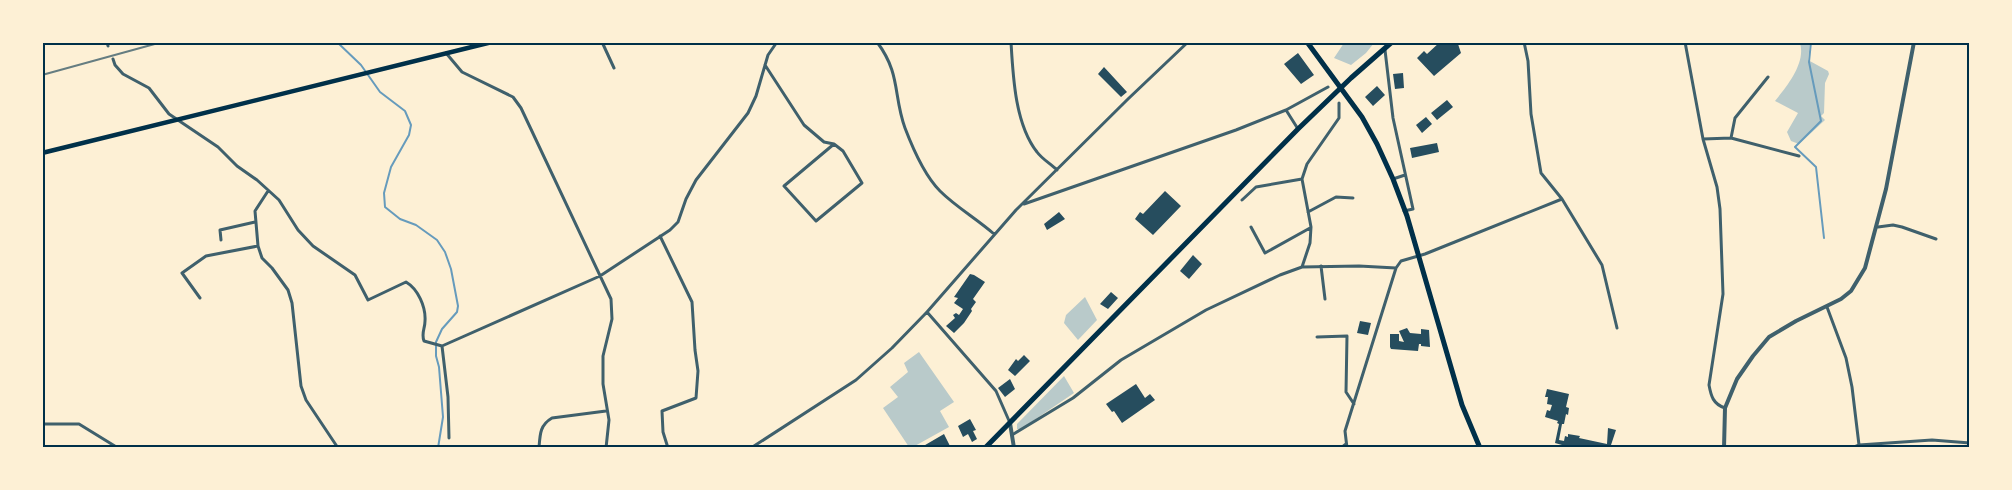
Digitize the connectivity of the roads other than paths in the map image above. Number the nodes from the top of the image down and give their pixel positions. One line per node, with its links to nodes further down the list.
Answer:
1 (492, 42): 13 (main road)
2 (602, 42): 16 (street)
3 (777, 42): 15 (street)
4 (877, 42): 44 (street)
5 (1011, 42): 29 (street)
6 (1188, 42): 29 (street)
7 (1307, 42): 19 (main road)
8 (1392, 42): 12 (main road)
9 (1524, 42): 35 (street)
10 (1685, 42): 25 (street)
11 (1914, 42): 43 (street)
12 (1385, 49): 19 (main road); 30 (street)
13 (446, 53): 22 (main road); 53 (street)
14 (113, 59): 22 (street)
15 (765, 65): 26 (street); 45 (street)
16 (614, 68)
17 (1768, 77): 24 (street)
18 (1328, 87): 21 (street)
19 (1341, 87): 23 (main road); 32 (main road)
20 (1340, 103): 31 (street)
21 (1286, 110): 23 (street); 37 (street)
22 (176, 120): 27 (main road); 33 (street)
23 (1298, 129): 64 (main road)
24 (1731, 138): 25 (street); 28 (street)
25 (1703, 139): 62 (street)
26 (834, 144): 26 (street)
27 (42, 153)
28 (1798, 156)
29 (1058, 170): 37 (street)
30 (1405, 175): 32 (street); 38 (street)
31 (1302, 178): 36 (street); 39 (street)
32 (1393, 179): 38 (main road)
33 (268, 191): 40 (street); 60 (street)
34 (1353, 198): 39 (street)
35 (1562, 199): 49 (street); 58 (street)
36 (1242, 200)
37 (1023, 204): 44 (street)
38 (1404, 211): 49 (main road)
39 (1308, 212): 42 (street)
40 (255, 222): 46 (street); 48 (street)
41 (1251, 227): 42 (street)
42 (1311, 227): 50 (street)
43 (1878, 227): 47 (street); 56 (street)
44 (994, 234): 57 (street)
45 (660, 236): 53 (street); 76 (street)
46 (221, 240)
47 (1936, 240)
48 (258, 246): 54 (street); 73 (street)
49 (1417, 256): 52 (street); 81 (main road)
50 (1302, 266): 51 (street); 66 (street)
51 (1321, 266): 52 (street); 55 (street)
52 (1396, 268): 61 (street)
53 (600, 276): 60 (street); 63 (street)
54 (200, 298)
55 (1325, 300)
56 (1827, 306): 62 (street); 70 (street)
57 (927, 312): 64 (street); 77 (street)
58 (1617, 328)
59 (1318, 337): 61 (street)
60 (442, 346): 67 (street)
61 (1354, 404): 71 (street)
62 (1725, 408): 82 (street)
63 (606, 411): 74 (street); 75 (street)
64 (1010, 423): 66 (street); 78 (main road)
65 (42, 424): 72 (street)
66 (1012, 435): 79 (street)
67 (449, 438)
68 (1914, 441): 69 (street); 70 (street); 84 (street)
69 (1970, 443)
70 (1859, 445): 83 (street)
71 (1346, 446): 80 (street)
72 (118, 448)
73 (338, 448)
74 (539, 448)
75 (606, 448)
76 (668, 448)
77 (751, 448)
78 (985, 448)
79 (1014, 448)
80 (1341, 448)
81 (1480, 448)
82 (1724, 448)
83 (1852, 448)
84 (1915, 448)

